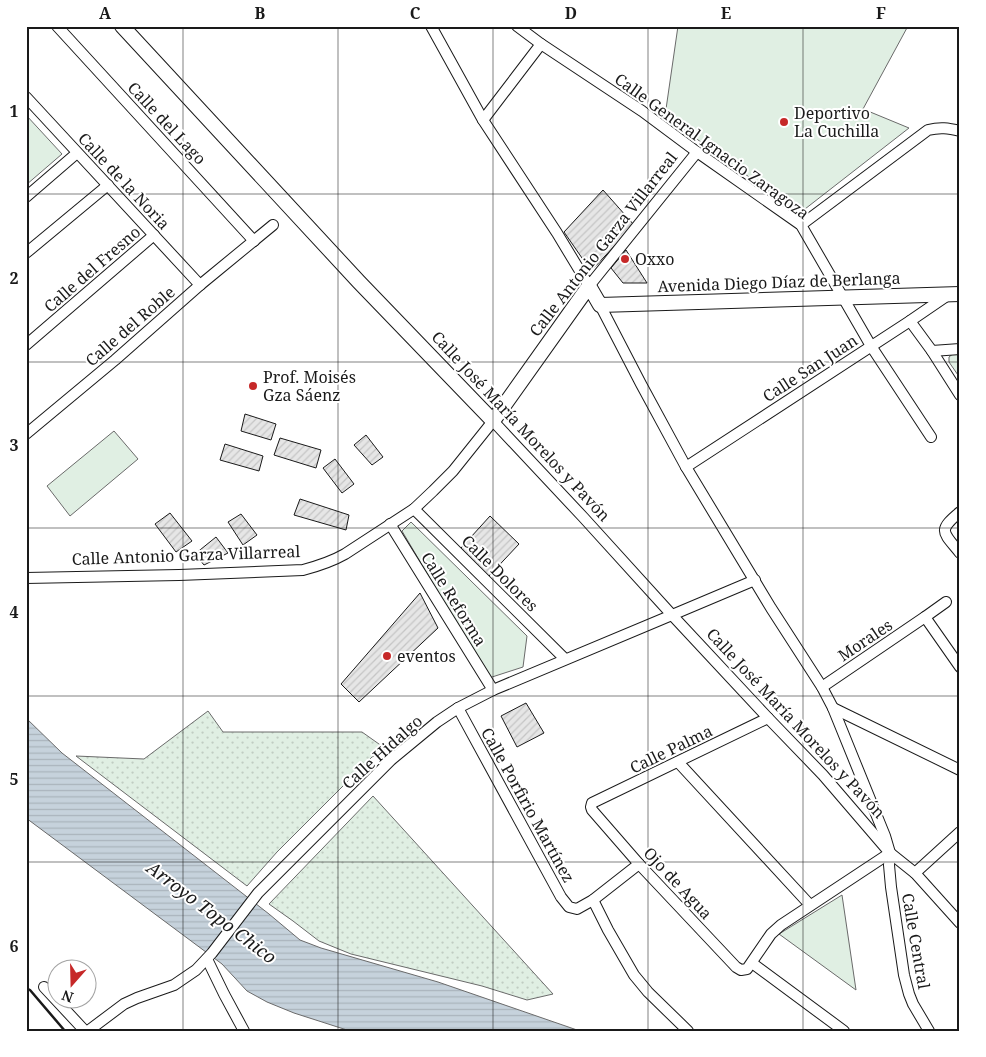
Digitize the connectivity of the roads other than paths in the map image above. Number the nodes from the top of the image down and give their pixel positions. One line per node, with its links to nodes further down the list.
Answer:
1 (57, 26): 16 (street, Calle del Lago)
2 (122, 26): 29 (street, Calle José María Morelos y Pavón)
3 (431, 26): 7 (street)
4 (517, 26): 5 (street, Calle General Ignacio Zaragoza)
5 (541, 44): 7 (street); 9 (street, Calle General Ignacio Zaragoza)
6 (26, 97): 10 (street, Calle de la Noria)
7 (483, 120): 19 (street)
8 (960, 131): 14 (street)
9 (697, 152): 14 (street, Calle General Ignacio Zaragoza); 19 (street, Calle Antonio Garza Villarreal)
10 (77, 153): 11 (street, Calle de la Noria); 12 (street)
11 (108, 185): 15 (street, Calle de la Noria); 17 (street)
12 (26, 197)
13 (273, 225): 16 (street, Calle del Roble)
14 (800, 225): 21 (street, Calle General Ignacio Zaragoza)
15 (154, 235): 18 (street, Calle de la Noria); 24 (street, Calle del Fresno)
16 (254, 241): 18 (street, Calle del Roble)
17 (26, 253)
18 (200, 285): 30 (street, Calle del Roble)
19 (588, 286): 22 (street); 29 (street, Calle Antonio Garza Villarreal)
20 (954, 294): 21 (street, Avenida Diego Díaz de Berlanga); 23 (street, Calle San Juan)
21 (844, 298): 22 (street, Avenida Diego Díaz de Berlanga); 25 (street, Calle General Ignacio Zaragoza)
22 (600, 305): 32 (street, Calle Central)
23 (910, 321): 25 (street, Calle San Juan); 27 (street)
24 (26, 345)
25 (871, 346): 31 (street, Calle General Ignacio Zaragoza); 32 (street, Calle San Juan)
26 (960, 349): 27 (street)
27 (932, 351): 28 (street)
28 (960, 395)
29 (493, 421): 33 (street, Calle Antonio Garza Villarreal); 40 (street, Calle José María Morelos y Pavón)
30 (26, 434)
31 (932, 437)
32 (686, 467): 38 (street, Calle Central)
33 (414, 509): 35 (street, Calle Antonio Garza Villarreal); 42 (street, Calle Dolores)
34 (960, 512): 36 (street)
35 (390, 524): 37 (street, Calle Antonio Garza Villarreal); 45 (street, Calle Reforma)
36 (960, 553)
37 (26, 578)
38 (755, 580): 40 (street, Calle Hidalgo); 44 (street, Calle Central)
39 (946, 602): 41 (street, Morales)
40 (672, 616): 42 (street, Calle Hidalgo); 48 (street, Calle José María Morelos y Pavón)
41 (925, 617): 43 (street); 44 (street, Morales)
42 (565, 659): 45 (street, Calle Hidalgo)
43 (960, 667)
44 (822, 687): 47 (street, Calle Central)
45 (492, 690): 46 (street, Calle Hidalgo)
46 (458, 708): 56 (street, Calle Porfirio Martínez); 59 (street, Calle Hidalgo)
47 (833, 708): 50 (street); 53 (street, Calle Central)
48 (768, 718): 49 (street, Calle Palma); 53 (street, Calle José María Morelos y Pavón)
49 (678, 762): 51 (street, Calle Palma); 57 (street)
50 (960, 770)
51 (592, 810): 54 (street, Ojo de Agua)
52 (960, 832): 55 (street)
53 (890, 853): 55 (street, Calle José María Morelos y Pavón); 57 (street); 66 (street, Calle Central)
54 (639, 864): 56 (street); 60 (street, Ojo de Agua)
55 (915, 873): 58 (street, Calle José María Morelos y Pavón)
56 (593, 900): 64 (street)
57 (810, 905): 60 (street)
58 (960, 922)
59 (209, 956): 62 (street, Calle Hidalgo); 63 (street)
60 (750, 966): 65 (street, Ojo de Agua)
61 (44, 987): 62 (street)
62 (87, 1031)
63 (244, 1031)
64 (688, 1031)
65 (844, 1031)
66 (929, 1031)

